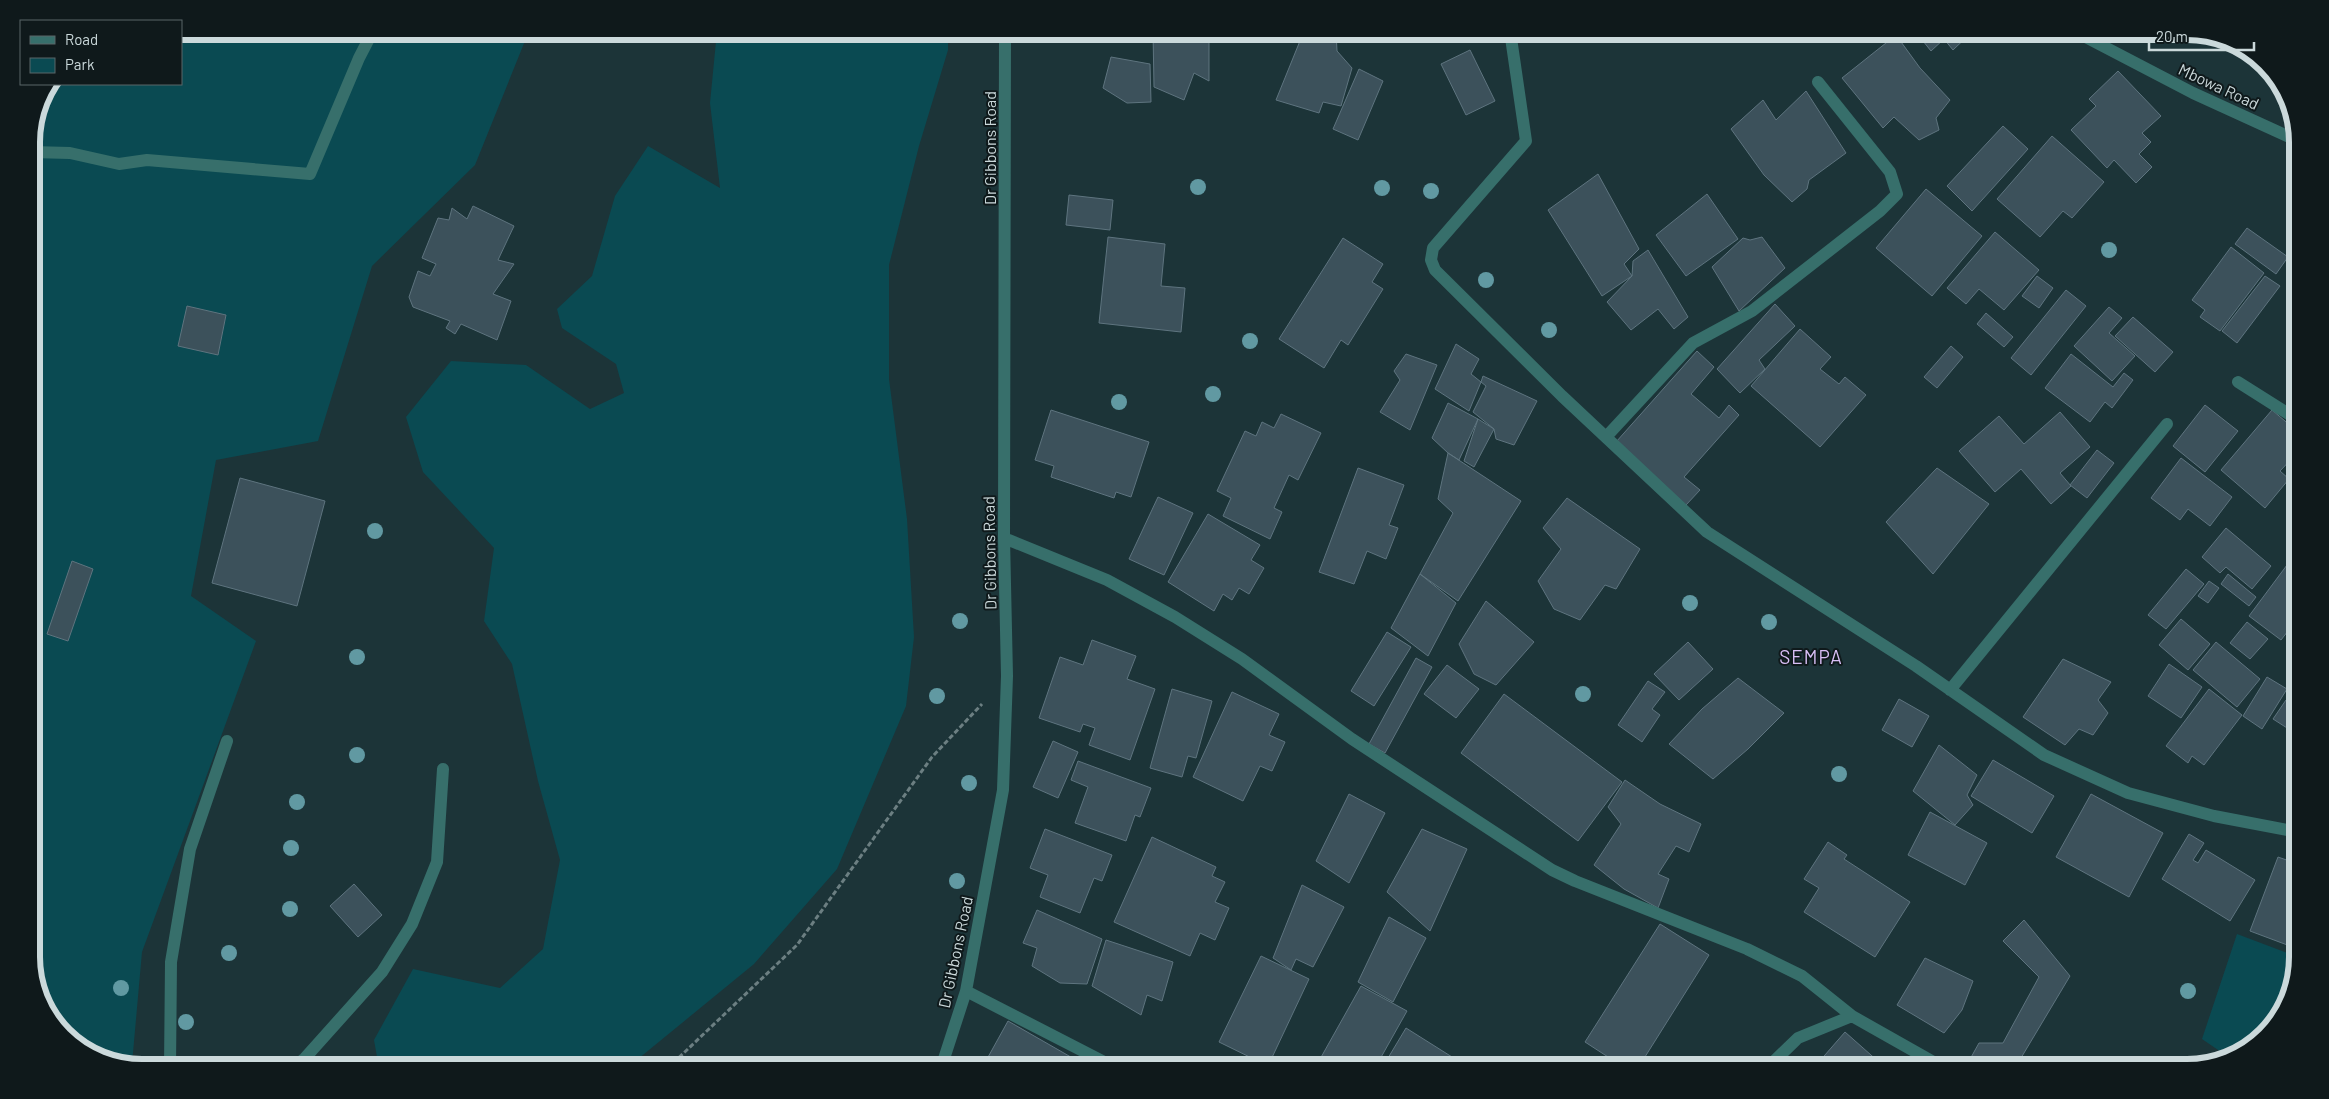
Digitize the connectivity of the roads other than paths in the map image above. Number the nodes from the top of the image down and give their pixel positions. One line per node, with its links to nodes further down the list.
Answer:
1 (368, 40): 7 (street)
2 (1005, 40): 12 (street, Dr Gibbons Road)
3 (1511, 40): 11 (street)
4 (2091, 40): 6 (street, Mbowa Road)
5 (1818, 82): 11 (street)
6 (2289, 137)
7 (40, 152)
8 (2238, 382): 9 (street)
9 (2289, 414)
10 (2167, 424): 13 (street)
11 (1606, 437): 13 (street)
12 (1004, 538): 17 (street, Dr Gibbons Road); 18 (street)
13 (1950, 690): 16 (street)
14 (227, 741): 19 (street)
15 (443, 769): 20 (street)
16 (2289, 830)
17 (966, 991): 21 (street, Dr Gibbons Road); 22 (street)
18 (1852, 1016): 23 (street); 24 (street)
19 (170, 1059)
20 (304, 1059)
21 (944, 1059)
22 (1098, 1059)
23 (1776, 1059)
24 (1928, 1059)

